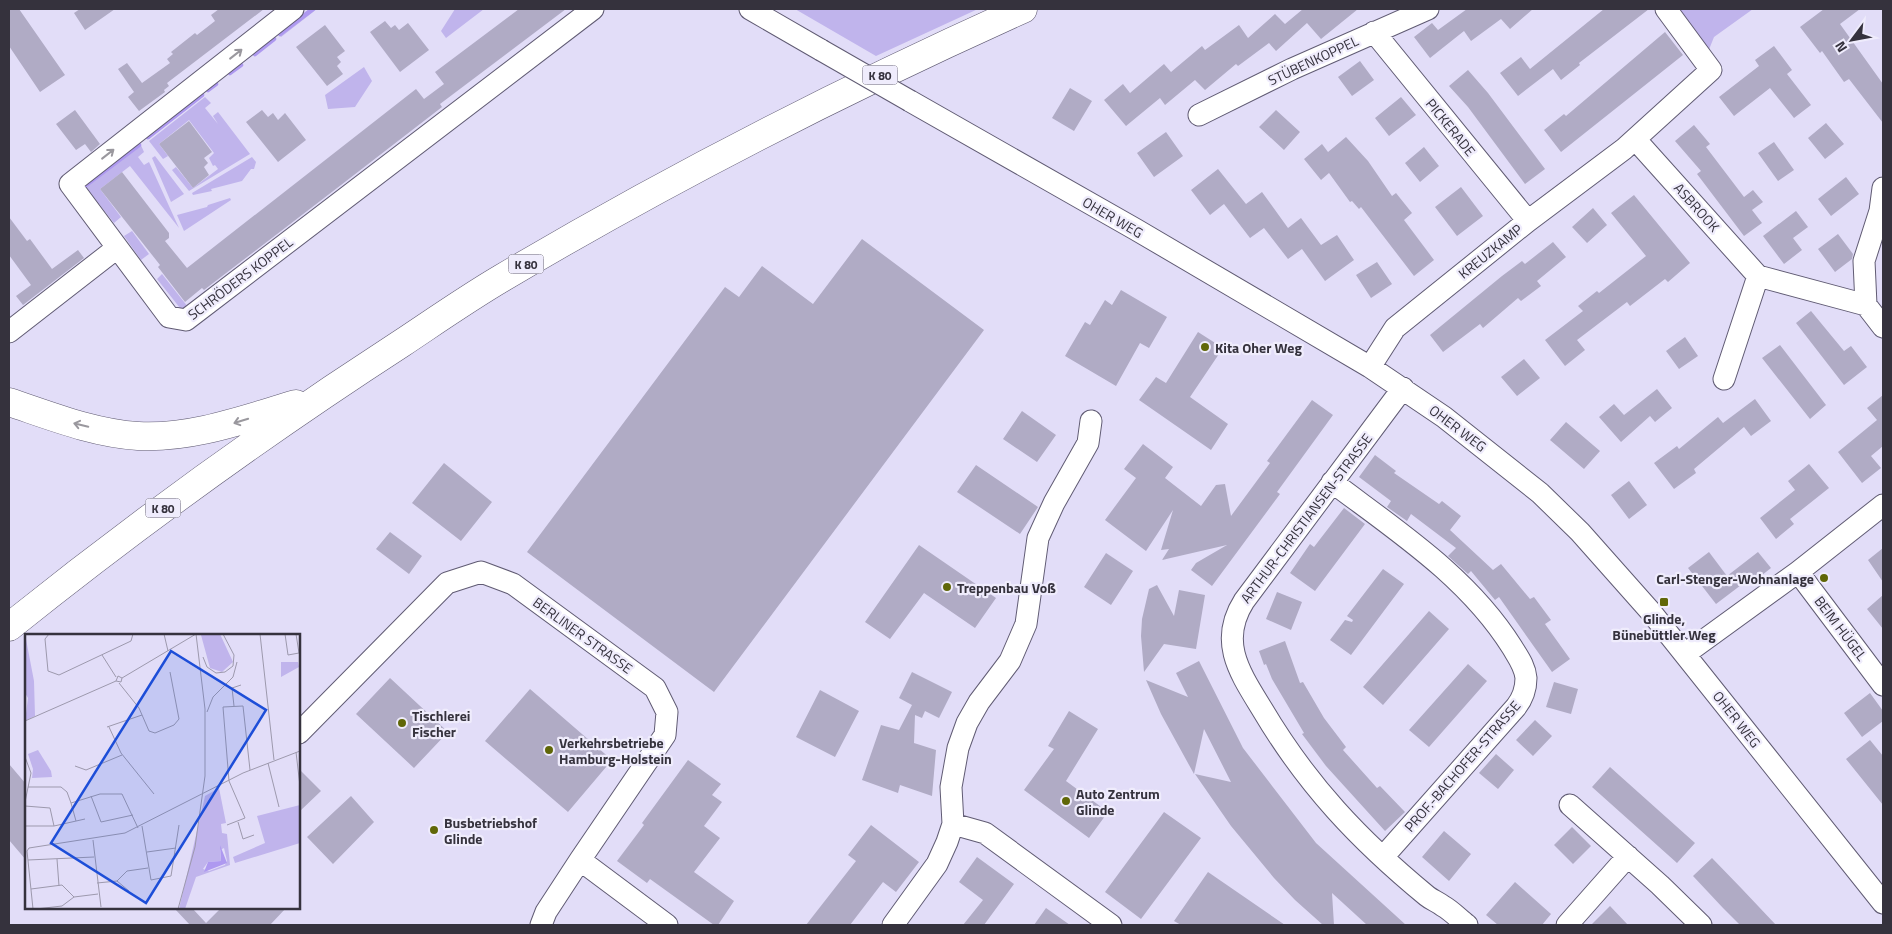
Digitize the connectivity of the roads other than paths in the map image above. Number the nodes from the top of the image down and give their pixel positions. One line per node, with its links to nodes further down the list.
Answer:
1 (293, 9): 12 (street, SCHRÖDERS KOPPEL, one-way to 1)
2 (593, 9): 12 (street, SCHRÖDERS KOPPEL)
3 (750, 9): 17 (street, OHER WEG, bridge)
4 (1023, 9): 20 (highway, K 80)
5 (1428, 9): 7 (street, STÜBENKOPPEL)
6 (1666, 9): 9 (street)
7 (1374, 32): 8 (street, STÜBENKOPPEL); 11 (street, PICKERADE)
8 (1199, 115)
9 (1630, 144): 11 (street, KREUZKAMP); 13 (street, ASBROOK)
10 (1883, 188): 14 (street)
11 (1528, 221): 17 (street, KREUZKAMP)
12 (117, 248): 16 (street)
13 (1758, 276): 14 (street); 18 (street)
14 (1866, 305): 15 (street)
15 (1883, 327)
16 (9, 332)
17 (1370, 367): 19 (street, OHER WEG)
18 (1724, 379)
19 (1403, 388): 23 (street, ARTHUR-CHRISTIANSEN-STRASSE); 27 (street, OHER WEG)
20 (321, 396): 21 (highway, one-way to 21); 26 (highway, K 80)
21 (9, 402)
22 (1091, 421): 31 (street)
23 (1332, 482): 33 (street, ARTHUR-CHRISTIANSEN-STRASSE); 33 (street, PROF.-BACHOFER-STRASSE)
24 (1883, 505): 25 (street)
25 (1798, 572): 27 (street); 28 (street, BEIM HÜGEL)
26 (9, 627)
27 (1685, 654): 35 (street, OHER WEG)
28 (1883, 685)
29 (300, 732): 34 (street, BERLINER STRASSE)
30 (1570, 805): 32 (street)
31 (952, 824): 38 (street); 39 (street)
32 (1628, 856): 41 (street); 42 (street)
33 (1383, 857): 40 (street, ARTHUR-CHRISTIANSEN-STRASSE)
34 (580, 860): 36 (street, BERLINER STRASSE); 37 (street)
35 (1883, 903)
36 (541, 925)
37 (666, 925)
38 (893, 925)
39 (1110, 925)
40 (1467, 925)
41 (1567, 925)
42 (1701, 925)

